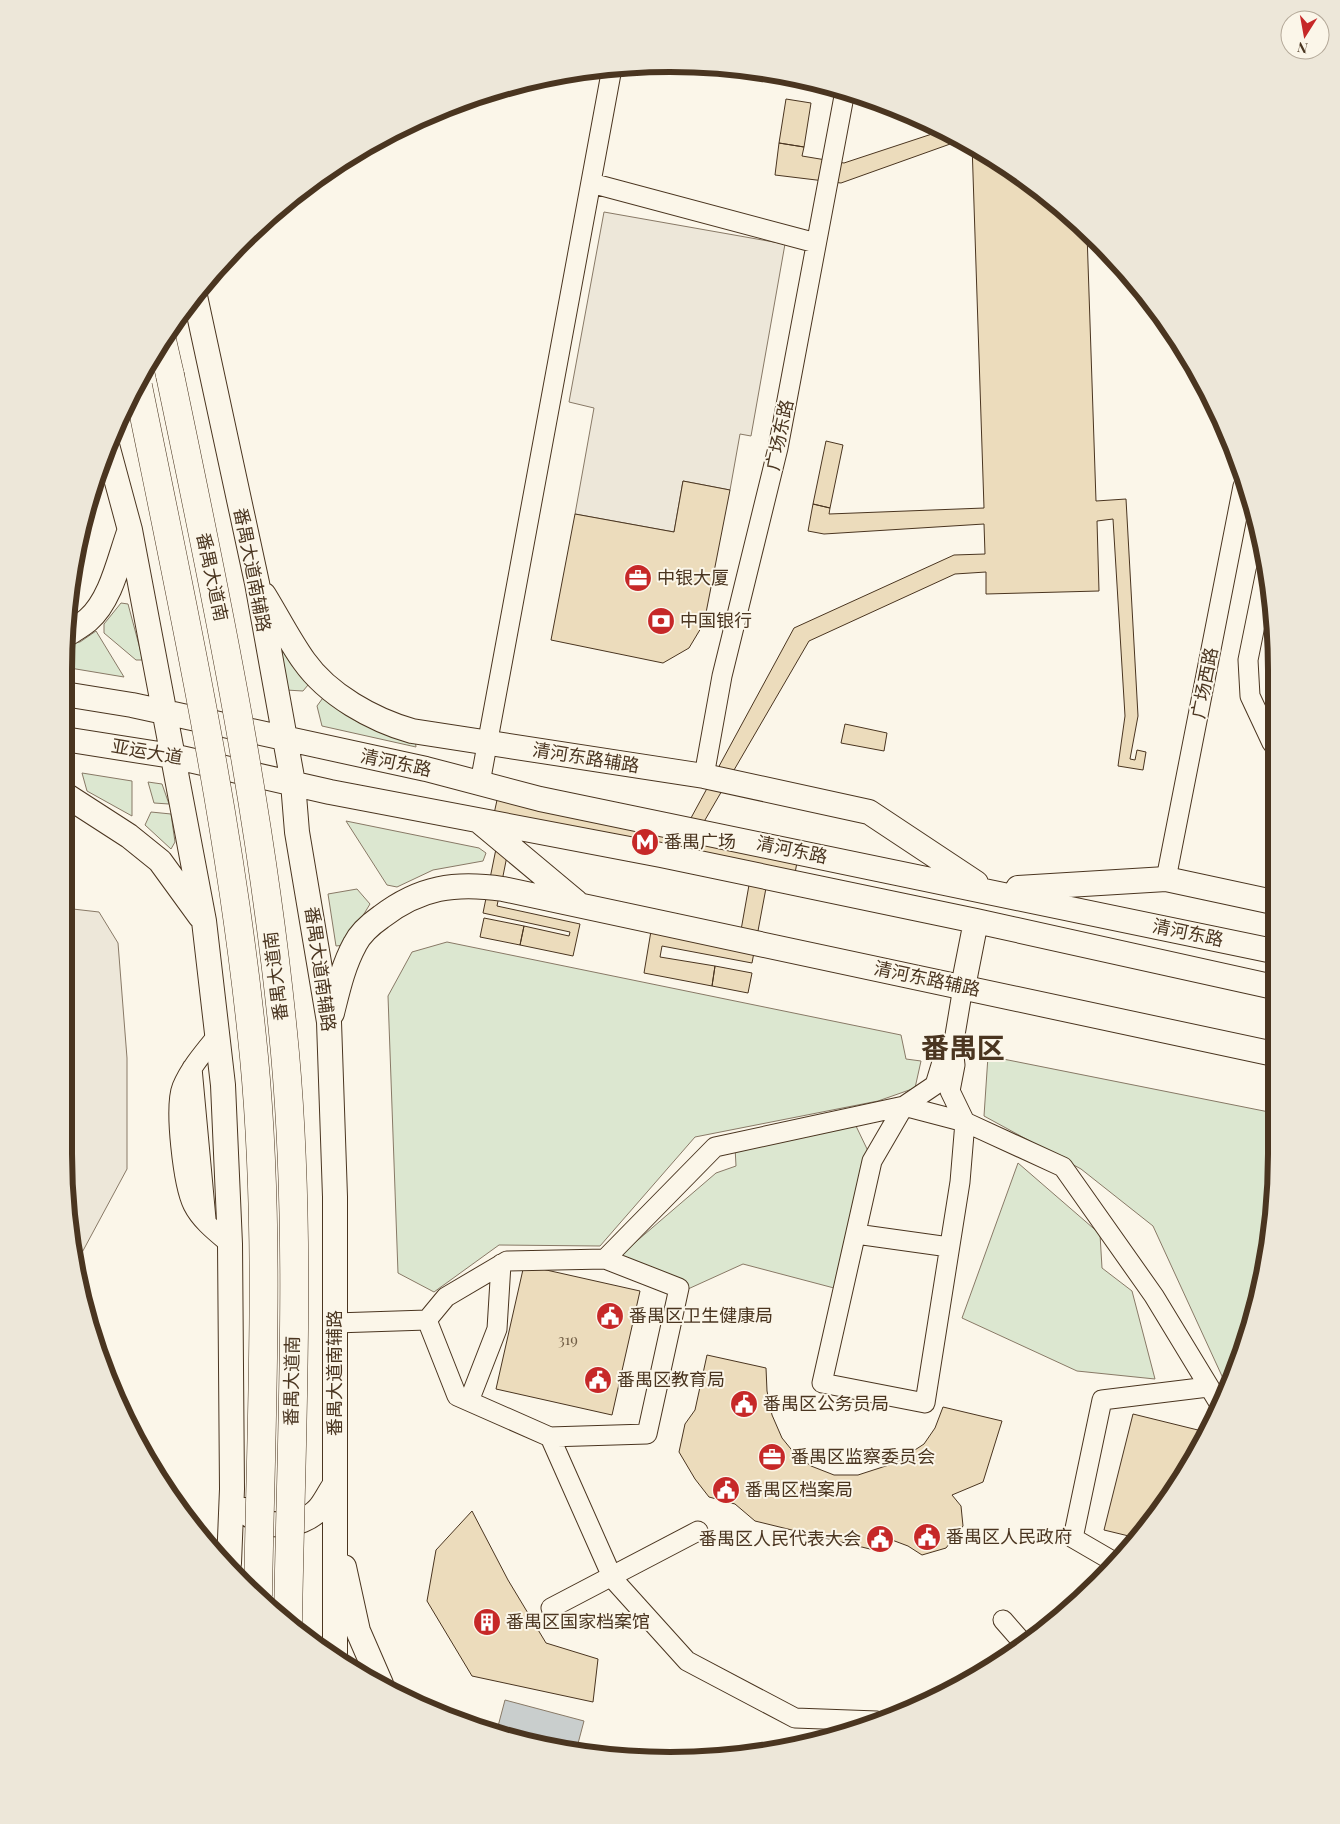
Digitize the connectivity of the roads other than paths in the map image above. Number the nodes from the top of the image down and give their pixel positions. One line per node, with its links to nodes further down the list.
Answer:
1 (611, 76): 3 (street)
2 (844, 99): 4 (street, 广场东路)
3 (591, 183): 4 (street); 19 (street)
4 (816, 243): 22 (street, 广场东路)
5 (197, 305): 11 (main road, 番禺大道南辅路)
6 (165, 352): 63 (highway, 番禺大道南, bridge)
7 (140, 395): 61 (highway, 番禺大道南, bridge)
8 (111, 460): 10 (main road)
9 (1241, 495): 27 (street, 广场西路)
10 (130, 530): 13 (main road); 15 (main road)
11 (257, 583): 17 (main road, 番禺大道南辅路); 19 (main road, 清河东路辅路)
12 (1262, 591): 16 (street)
13 (74, 630)
14 (72, 695): 15 (main road)
15 (165, 712): 17 (main road, 清河东路); 20 (main road)
16 (1268, 735)
17 (283, 739): 23 (main road, 清河东路); 24 (main road, 番禺大道南辅路)
18 (72, 740): 20 (main road, 亚运大道)
19 (488, 744): 22 (main road, 清河东路辅路); 23 (street)
20 (172, 756): 21 (main road, 亚运大道); 31 (main road)
21 (230, 768): 24 (main road, 清河东路)
22 (704, 776): 28 (main road, 清河东路辅路)
23 (480, 783): 28 (main road, 清河东路)
24 (292, 784): 26 (main road, 清河东路); 36 (main road, 番禺大道南辅路)
25 (72, 802): 31 (main road)
26 (478, 820): 30 (main road); 32 (main road, 清河东路)
27 (1166, 879): 28 (main road); 29 (main road)
28 (987, 890): 33 (main road, 清河东路)
29 (1268, 901)
30 (579, 905): 35 (main road, 清河东路辅路); 36 (main road, 清河东路辅路)
31 (204, 921): 37 (main road)
32 (976, 921): 34 (main road, 清河东路); 35 (main road)
33 (1268, 950)
34 (1268, 986)
35 (963, 987): 38 (street); 39 (main road, 清河东路辅路)
36 (329, 1022): 48 (main road, 番禺大道南辅路)
37 (217, 1036): 43 (main road); 43 (street)
38 (953, 1047): 40 (street); 41 (street)
39 (1268, 1053)
40 (904, 1106): 41 (street); 42 (street); 45 (street)
41 (965, 1122): 44 (street); 49 (street)
42 (856, 1234): 44 (street); 44 (street)
43 (230, 1244): 54 (main road)
44 (949, 1247)
45 (605, 1259): 46 (street); 52 (street)
46 (501, 1264): 47 (street); 51 (street)
47 (426, 1320): 48 (street); 51 (street)
48 (335, 1323): 53 (main road, 番禺大道南辅路)
49 (1208, 1387): 50 (street); 59 (street)
50 (1215, 1398)
51 (469, 1401): 52 (street)
52 (549, 1436): 60 (street)
53 (334, 1486): 54 (main road); 55 (main road, 番禺大道南辅路)
54 (232, 1489): 57 (main road); 58 (main road)
55 (334, 1521): 66 (main road, 番禺大道南辅路); 67 (main road)
56 (698, 1531): 60 (street)
57 (215, 1541)
58 (229, 1557)
59 (1109, 1559)
60 (612, 1576): 62 (street); 68 (street)
61 (258, 1586)
62 (551, 1608)
63 (288, 1613)
64 (1003, 1620): 65 (street)
65 (1019, 1639)
66 (335, 1649)
67 (377, 1674)
68 (861, 1720)

